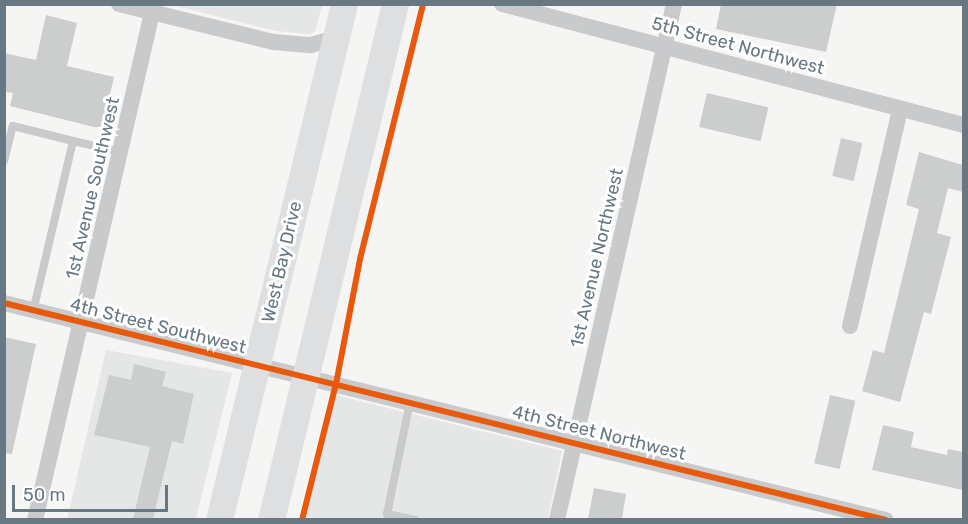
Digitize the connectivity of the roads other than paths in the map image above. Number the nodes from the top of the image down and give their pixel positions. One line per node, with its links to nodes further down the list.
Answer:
1 (119, 4): 6 (street)
2 (344, 4): 7 (main road, West Bay Drive)
3 (502, 4): 8 (street, 5th Street Northwest)
4 (674, 4): 8 (street, 1st Avenue Northwest)
5 (399, 7): 19 (main road)
6 (153, 9): 7 (street); 12 (street, 1st Avenue Southwest)
7 (336, 38): 18 (main road, West Bay Drive)
8 (664, 46): 9 (street, 5th Street Northwest); 21 (street, 1st Avenue Northwest)
9 (900, 109): 10 (street, 5th Street Northwest); 17 (street)
10 (963, 125)
11 (73, 141): 12 (lane); 13 (lane); 15 (lane)
12 (121, 152): 16 (street, 1st Avenue Southwest)
13 (4, 161)
14 (4, 303): 15 (street, 4th Street Southwest)
15 (33, 311): 16 (street, 4th Street Southwest)
16 (82, 323): 18 (street, 4th Street Southwest); 23 (street, 1st Avenue Southwest)
17 (850, 326)
18 (258, 366): 19 (street, 4th Street Southwest); 24 (main road, West Bay Drive)
19 (304, 376): 20 (street, 4th Street Northwest); 25 (main road)
20 (411, 402): 21 (street, 4th Street Northwest); 22 (lane)
21 (575, 443): 27 (street, 1st Avenue Northwest); 28 (street, 4th Street Northwest)
22 (388, 517): 26 (lane)
23 (35, 519)
24 (219, 519)
25 (271, 519)
26 (415, 519)
27 (557, 519)
28 (886, 519)

